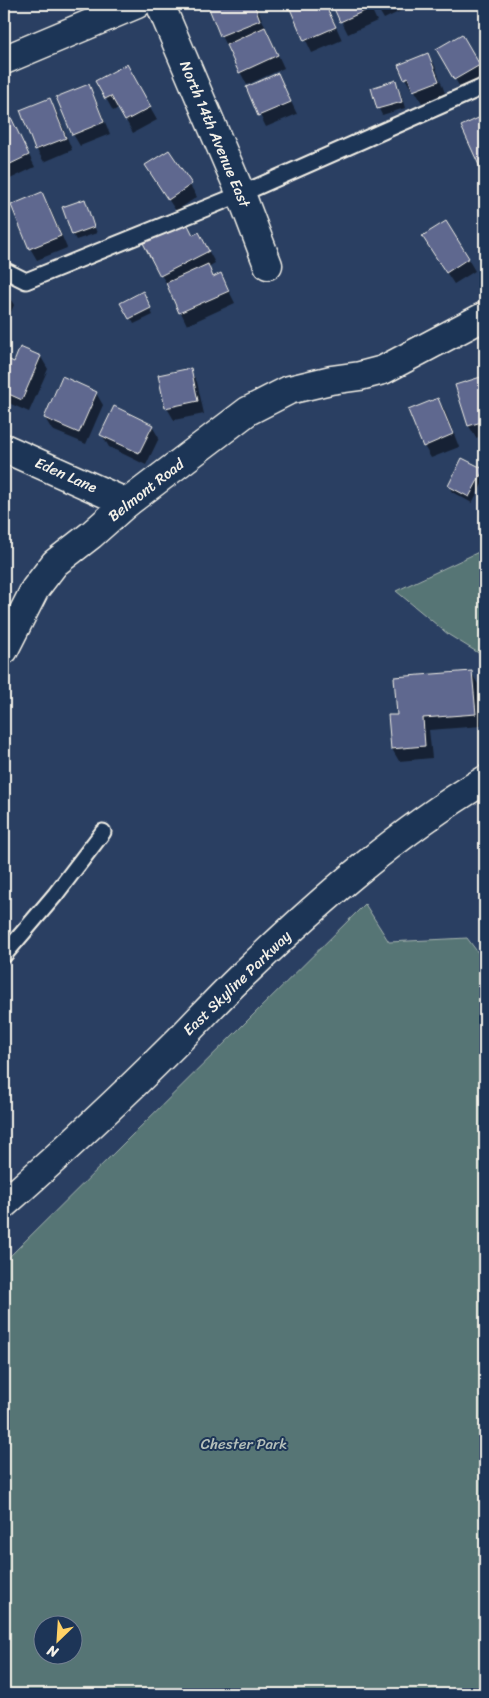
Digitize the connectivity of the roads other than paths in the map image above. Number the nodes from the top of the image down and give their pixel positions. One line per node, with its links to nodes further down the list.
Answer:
1 (137, 4): 3 (street)
2 (160, 4): 5 (street, North 14th Avenue East)
3 (4, 60)
4 (485, 86): 5 (lane)
5 (241, 194): 6 (street, North 14th Avenue East); 7 (lane)
6 (268, 265)
7 (4, 270)
8 (485, 316): 10 (street, Belmont Road)
9 (4, 448): 10 (street, Eden Lane)
10 (127, 503): 11 (street, Belmont Road)
11 (4, 650)
12 (485, 780): 15 (street, East Skyline Parkway)
13 (103, 832): 14 (lane)
14 (4, 955)
15 (4, 1204)

